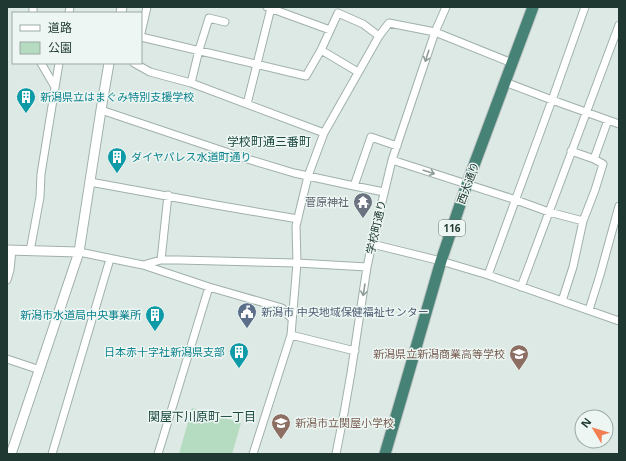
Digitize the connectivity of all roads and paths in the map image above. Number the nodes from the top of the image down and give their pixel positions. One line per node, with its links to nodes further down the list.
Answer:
1 (147, 7): 8 (street)
2 (446, 7): 10 (street, 学校町通り)
3 (533, 7): 15 (highway, 西大通り / 116)
4 (585, 7): 25 (street)
5 (269, 8): 9 (street); 20 (street)
6 (225, 22): 13 (street)
7 (619, 25): 28 (street)
8 (142, 29)
9 (330, 30): 11 (street); 14 (street)
10 (435, 32): 11 (street); 15 (street); 32 (street, 学校町通り, one-way to 32)
11 (379, 36): 21 (street)
12 (142, 37): 13 (street)
13 (199, 50): 20 (street); 23 (street)
14 (321, 50): 20 (street); 21 (street)
15 (512, 63): 22 (highway, 西大通り / 116)
16 (42, 64): 24 (street)
17 (59, 64): 24 (street)
18 (109, 64): 27 (street)
19 (136, 64): 23 (street)
20 (257, 64): 26 (street)
21 (358, 72): 31 (street)
22 (505, 82): 25 (street); 38 (highway, 西大通り / 116)
23 (191, 83): 26 (street)
24 (55, 87): 49 (street)
25 (552, 100): 28 (street); 42 (street)
26 (247, 104): 31 (street)
27 (101, 110): 36 (street); 37 (street)
28 (586, 112): 29 (street); 33 (street)
29 (608, 120): 30 (street); 34 (street)
30 (619, 124)
31 (324, 133): 36 (street)
32 (397, 146): 35 (street, 学校町通り); 39 (street)
33 (571, 151): 34 (street); 44 (street)
34 (594, 159): 46 (street)
35 (392, 160): 38 (street, one-way to 38); 40 (street, 学校町通り)
36 (308, 176): 39 (street); 45 (street)
37 (90, 182): 41 (street); 50 (street)
38 (467, 184): 42 (street); 53 (highway, 西大通り / 116)
39 (354, 186): 40 (street)
40 (384, 192): 47 (street, 学校町通り)
41 (168, 196): 45 (street); 52 (street)
42 (516, 200): 44 (street); 57 (street)
43 (619, 206): 62 (street)
44 (549, 212): 46 (street); 60 (street)
45 (298, 219): 54 (street)
46 (583, 221): 61 (street)
47 (372, 244): 53 (street); 56 (street, 学校町通り)
48 (9, 250): 49 (street); 58 (street)
49 (30, 251): 50 (street)
50 (79, 252): 51 (street); 68 (street)
51 (110, 259): 55 (street); 70 (street)
52 (161, 260): 54 (street); 55 (street)
53 (440, 260): 57 (street); 74 (highway, 西大通り / 116)
54 (297, 263): 56 (street); 63 (street)
55 (143, 265): 59 (street)
56 (367, 267): 66 (street, 学校町通り, one-way to 66)
57 (488, 276): 60 (street)
58 (7, 280)
59 (209, 287): 63 (street); 71 (street)
60 (521, 287): 61 (street)
61 (562, 301): 62 (street)
62 (589, 310): 64 (street)
63 (292, 320): 65 (street)
64 (619, 321)
65 (291, 335): 66 (street); 72 (street)
66 (355, 351): 73 (street, 学校町通り)
67 (7, 359): 68 (street)
68 (40, 370): 69 (street)
69 (11, 454)
70 (52, 454)
71 (158, 454)
72 (253, 454)
73 (336, 454)
74 (385, 454)

